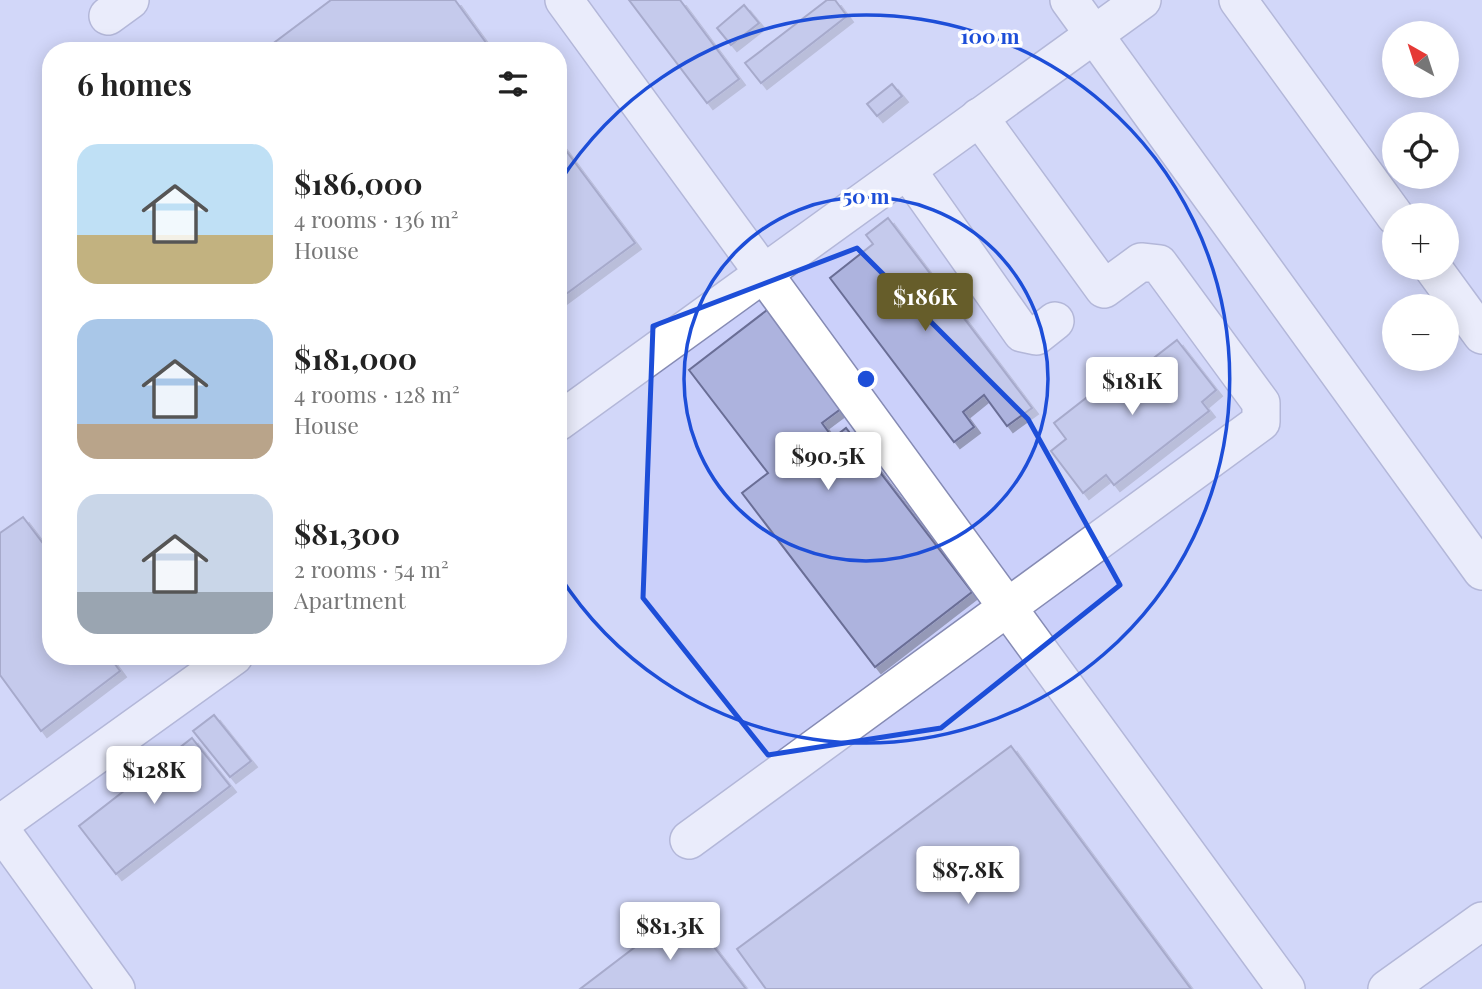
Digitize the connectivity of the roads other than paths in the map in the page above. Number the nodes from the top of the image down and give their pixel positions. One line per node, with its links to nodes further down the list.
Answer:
1 (564, 0): 9 (lane)
2 (1069, 0): 5 (lane)
3 (1142, 0): 5 (lane)
4 (1238, 0): 8 (lane)
5 (1094, 34): 6 (lane); 14 (lane)
6 (979, 117): 7 (lane); 15 (lane)
7 (907, 170): 9 (lane); 11 (lane)
8 (1386, 203)
9 (764, 273): 13 (lane); 15 (lane)
10 (1442, 280): 12 (lane)
11 (1055, 321)
12 (1482, 335)
13 (567, 415)
14 (1482, 571)
15 (1008, 608): 18 (lane); 21 (lane)
16 (222, 665): 17 (lane)
17 (0, 826): 20 (lane)
18 (690, 840)
19 (1482, 920): 22 (lane)
20 (116, 989)
21 (1286, 989)
22 (1387, 989)

